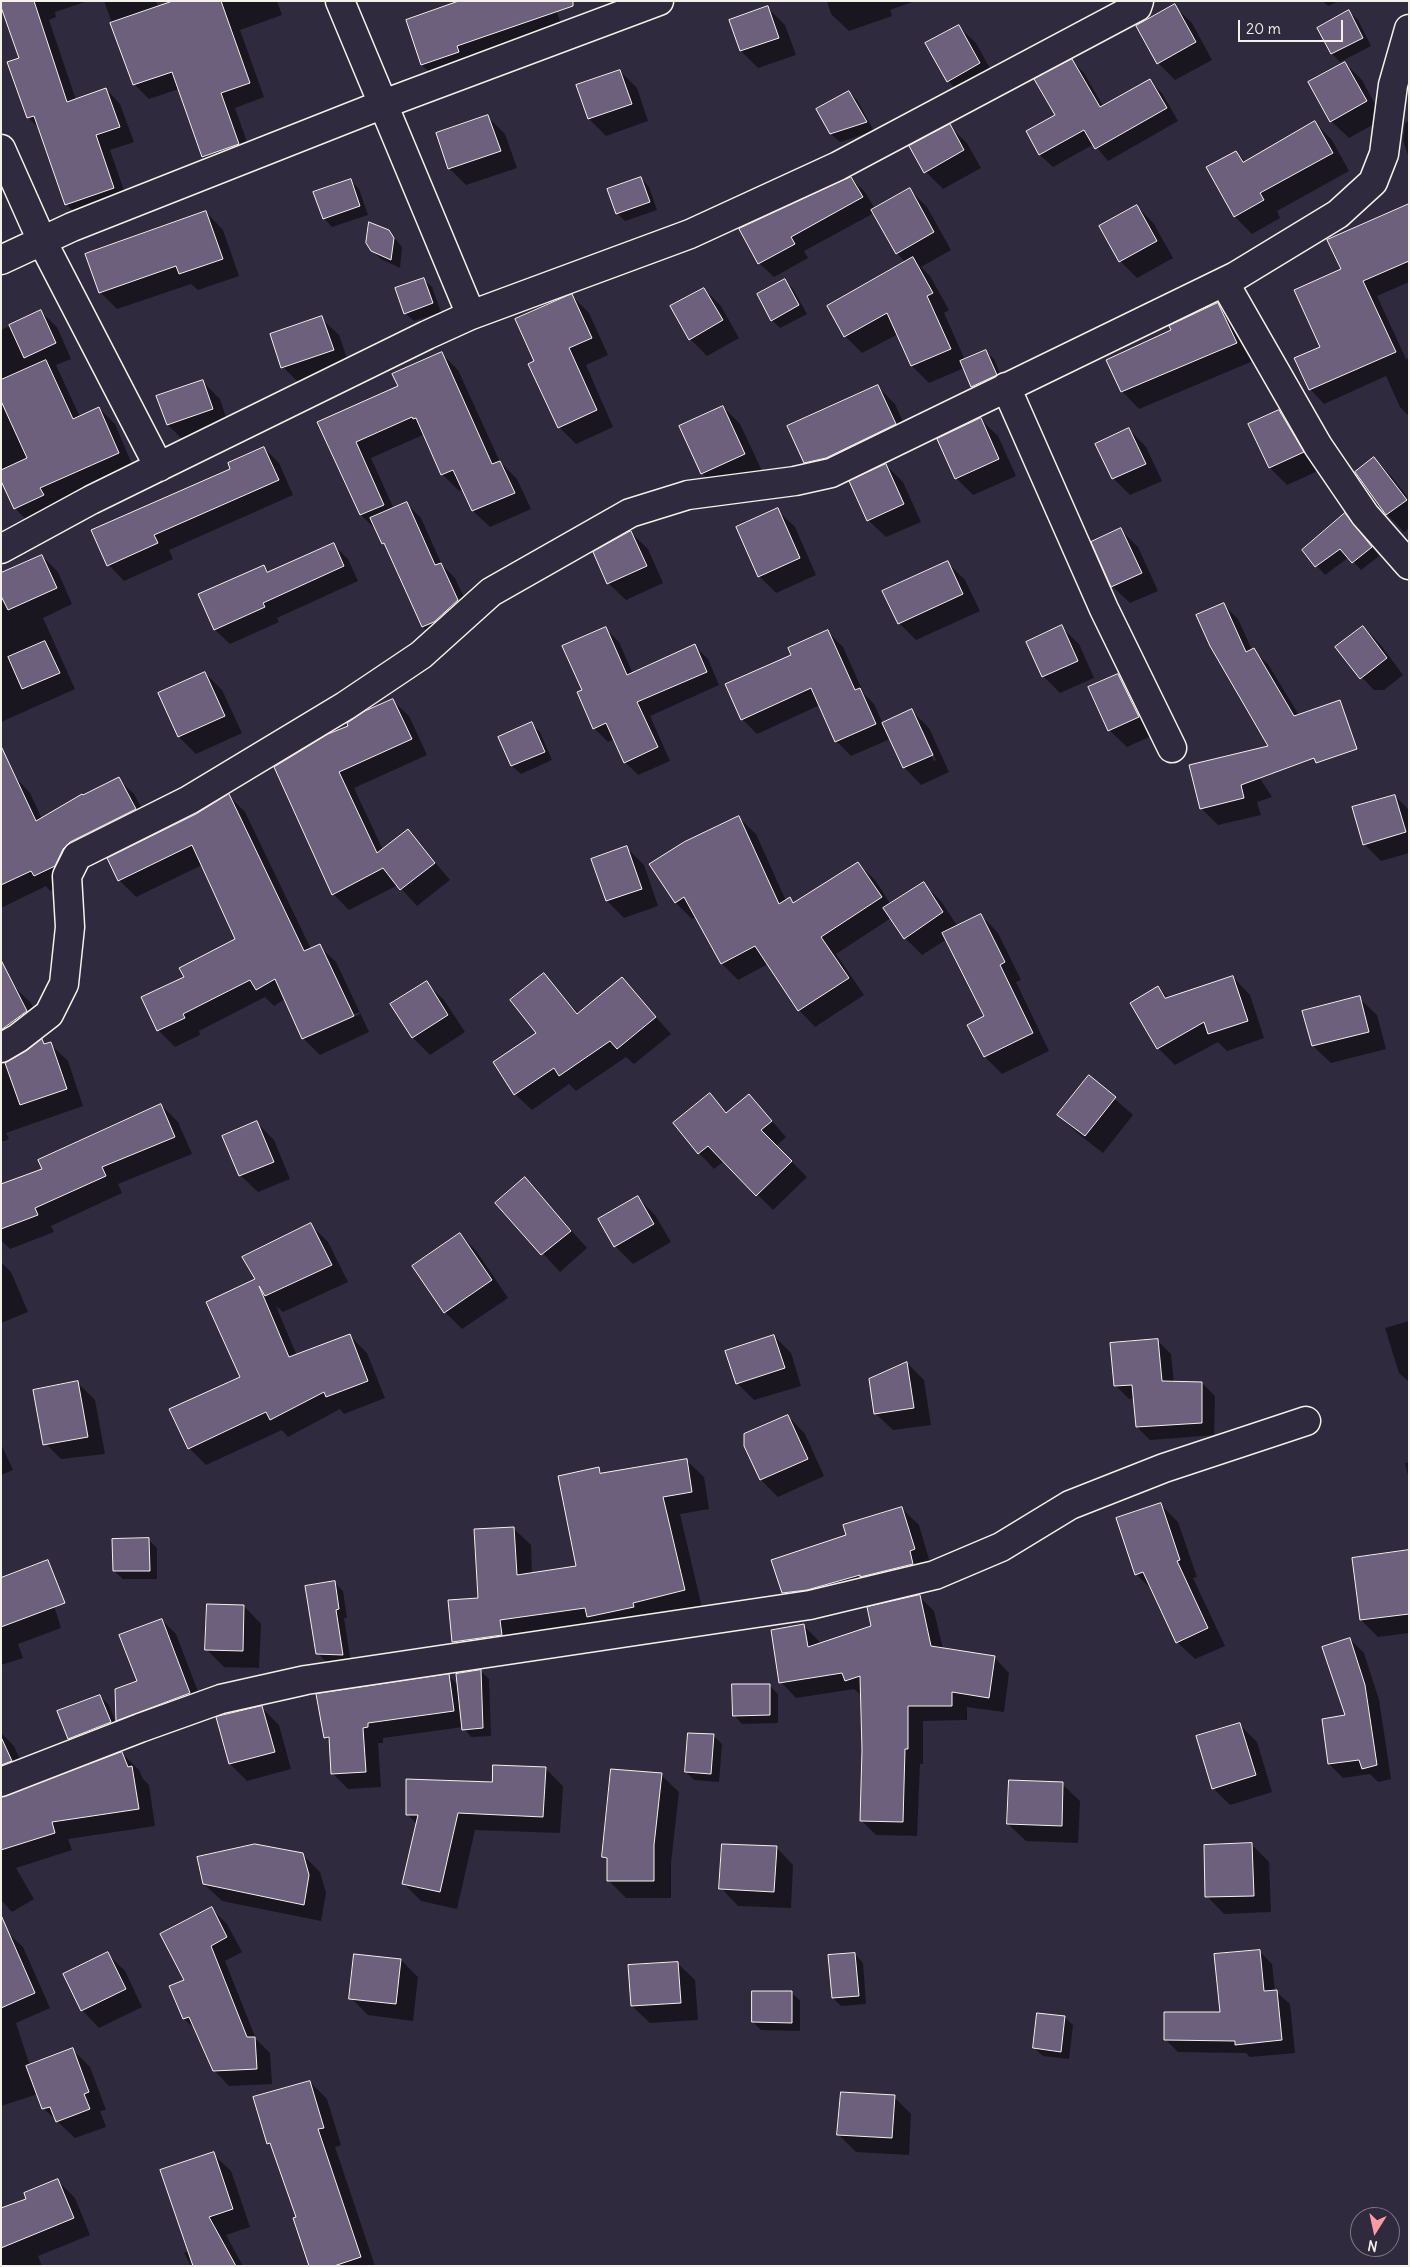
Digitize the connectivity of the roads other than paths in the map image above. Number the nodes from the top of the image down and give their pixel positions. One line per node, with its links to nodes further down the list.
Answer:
1 (340, 1): 5 (street)
2 (659, 1): 5 (street)
3 (1139, 1): 10 (street)
4 (1409, 29): 9 (street)
5 (381, 105): 7 (street); 10 (street)
6 (1, 149): 7 (street)
7 (42, 241): 8 (street); 12 (street)
8 (1, 260)
9 (1224, 282): 11 (street); 14 (street)
10 (471, 315): 12 (street)
11 (1006, 387): 15 (street); 16 (street)
12 (159, 467): 13 (street)
13 (1, 549)
14 (1409, 565)
15 (1172, 748)
16 (1, 1048)
17 (1306, 1421): 18 (street)
18 (1, 1782)

